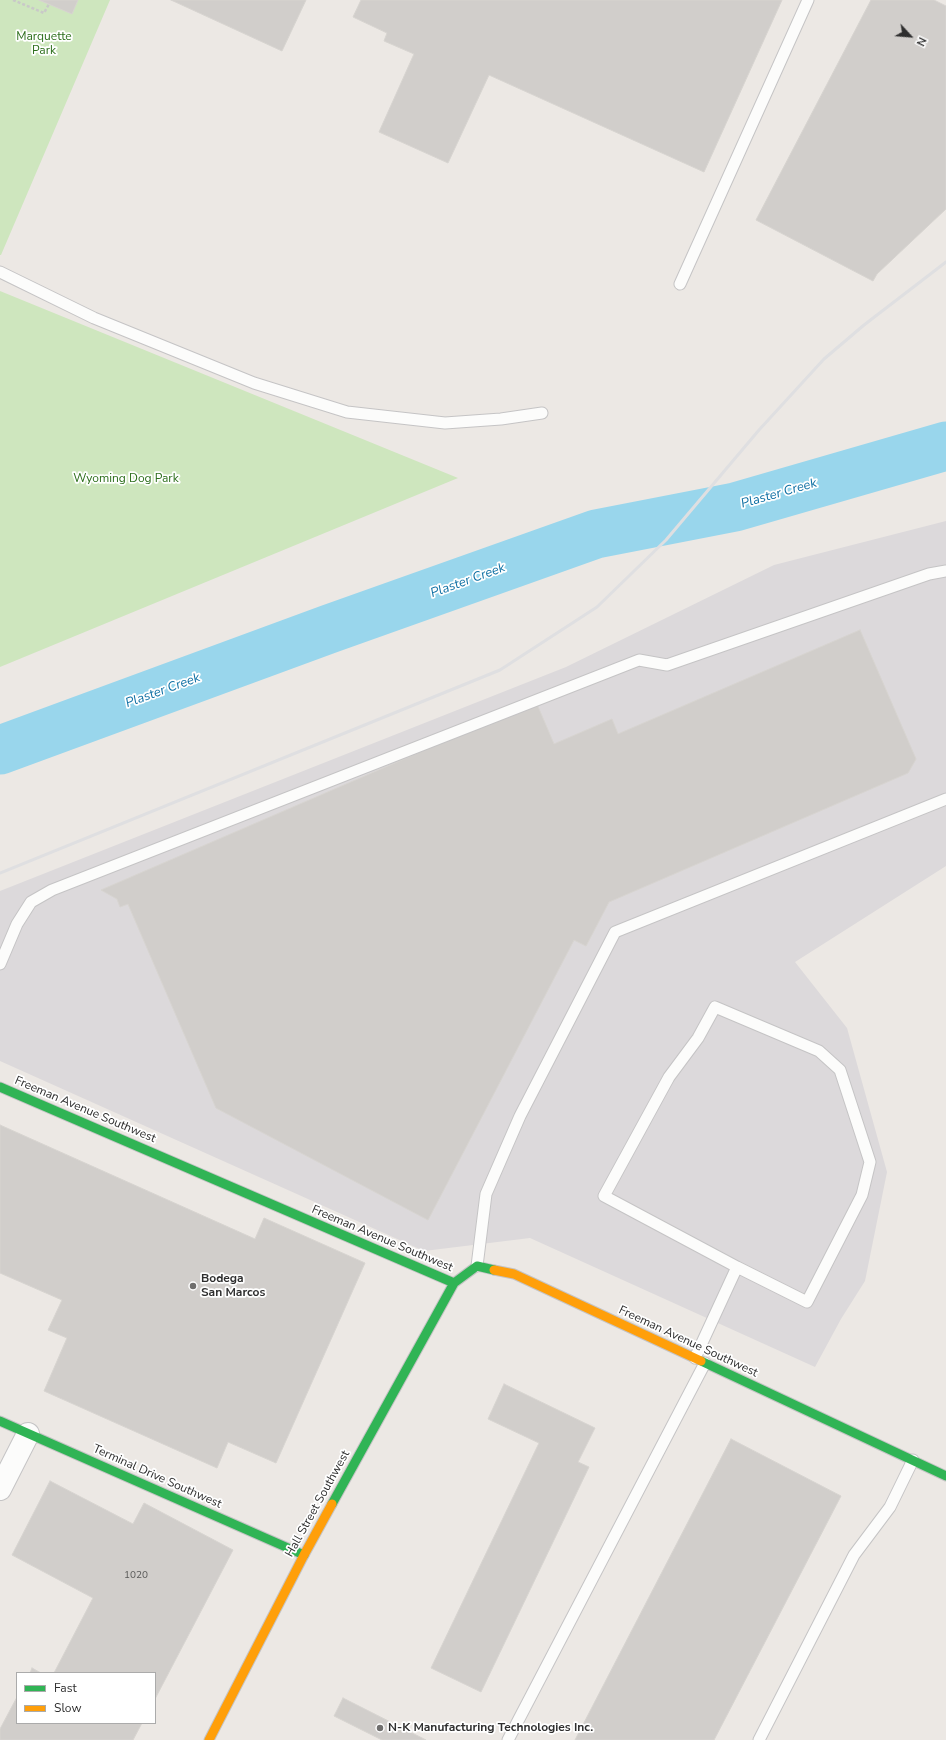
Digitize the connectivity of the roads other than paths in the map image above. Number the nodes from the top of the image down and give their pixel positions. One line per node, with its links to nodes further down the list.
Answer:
1 (808, 0): 3 (lane)
2 (0, 272): 4 (lane)
3 (680, 284)
4 (542, 413)
5 (946, 571): 7 (lane)
6 (946, 799): 9 (lane)
7 (0, 964)
8 (0, 1087): 11 (street, Freeman Avenue Southwest)
9 (477, 1266): 11 (street, Freeman Avenue Southwest); 12 (street, Freeman Avenue Southwest)
10 (737, 1268): 10 (lane); 12 (lane)
11 (454, 1283): 18 (street, Hall Street Southwest)
12 (700, 1361): 15 (street, Freeman Avenue Southwest); 20 (lane)
13 (0, 1421): 14 (street, Terminal Drive Southwest)
14 (28, 1434): 17 (street); 18 (street, Terminal Drive Southwest)
15 (913, 1460): 16 (street, Freeman Avenue Southwest); 21 (lane)
16 (946, 1476)
17 (0, 1489)
18 (304, 1555): 19 (street, Hall Street Southwest)
19 (209, 1740)
20 (508, 1740)
21 (758, 1740)

